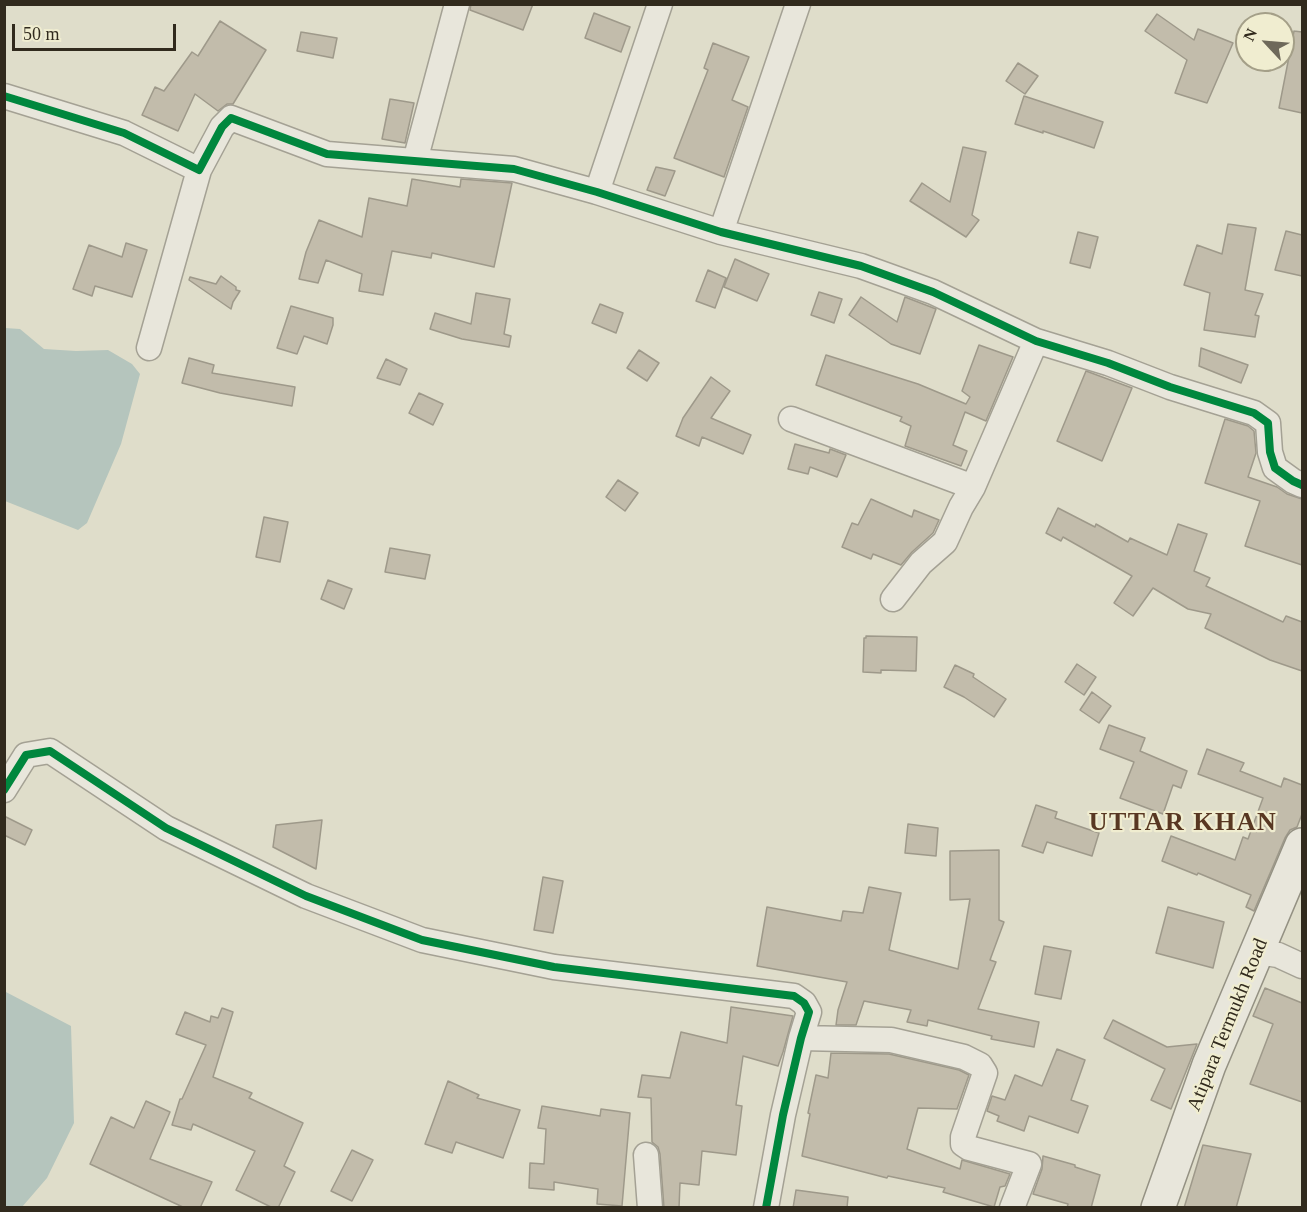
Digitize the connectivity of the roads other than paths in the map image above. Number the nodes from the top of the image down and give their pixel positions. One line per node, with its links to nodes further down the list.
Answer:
1 (457, 4): 5 (street)
2 (660, 4): 7 (street)
3 (798, 4): 8 (street)
4 (4, 96): 6 (street)
5 (415, 161): 6 (street); 7 (street)
6 (199, 170): 10 (street)
7 (597, 192): 8 (street)
8 (721, 232): 9 (street)
9 (1036, 341): 12 (street); 13 (street)
10 (149, 348)
11 (791, 419): 13 (street)
12 (1302, 485)
13 (973, 487): 14 (street)
14 (893, 599)
15 (4, 790): 19 (street)
16 (1302, 845): 17 (main road, Atipara Termukh Road)
17 (1257, 952): 18 (street); 24 (main road, Atipara Termukh Road)
18 (1302, 966)
19 (801, 1038): 22 (street); 23 (street)
20 (646, 1155): 21 (street)
21 (650, 1208)
22 (766, 1208)
23 (1012, 1208)
24 (1158, 1208)

